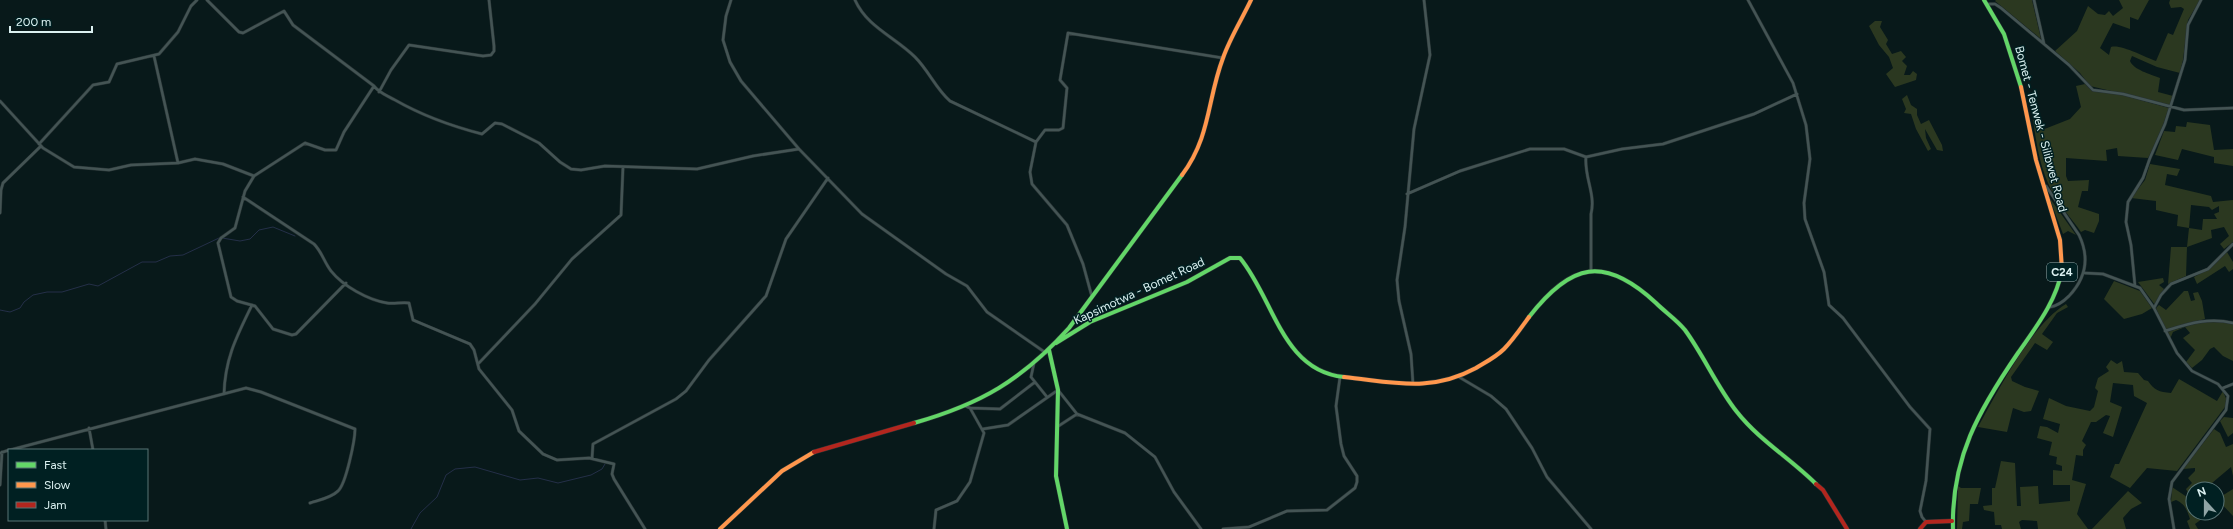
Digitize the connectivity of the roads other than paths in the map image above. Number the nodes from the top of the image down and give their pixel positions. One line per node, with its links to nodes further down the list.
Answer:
1 (197, 0): 14 (street)
2 (207, 0): 16 (street)
3 (489, 0): 17 (street)
4 (732, 0): 24 (street)
5 (855, 0): 22 (street)
6 (1251, 0): 15 (street)
7 (1424, 0): 31 (street)
8 (1748, 0): 18 (street)
9 (1984, 0): 12 (street, Bomet - Tenwek - Silibwet Road / C24)
10 (2034, 0): 13 (street)
11 (2201, 0): 20 (street)
12 (1988, 4): 13 (street); 30 (street, Bomet - Tenwek - Silibwet Road / C24)
13 (2044, 44): 20 (street)
14 (154, 56): 23 (street); 26 (street)
15 (1223, 58): 22 (street); 39 (street)
16 (374, 86): 17 (street); 28 (street)
17 (379, 92): 27 (street)
18 (1797, 94): 25 (street); 71 (street)
19 (0, 101): 23 (street)
20 (2171, 107): 21 (street); 38 (street)
21 (2233, 108)
22 (1036, 142): 39 (street)
23 (40, 145): 26 (street); 33 (street)
24 (799, 149): 27 (street); 29 (street)
25 (1586, 157): 31 (street); 35 (street)
26 (178, 163): 28 (street)
27 (623, 166): 48 (street)
28 (254, 176): 32 (street)
29 (828, 178): 46 (street); 67 (street)
30 (2042, 179): 36 (street); 41 (street, Bomet - Tenwek - Silibwet Road / C24)
31 (1407, 194): 52 (street)
32 (243, 197): 37 (street); 40 (street)
33 (0, 213)
34 (2233, 244): 42 (street)
35 (1591, 271): 50 (street, Kapsimotwa - Bomet Road); 79 (street, Kapsimotwa - Bomet Road)
36 (2085, 273): 38 (street); 41 (street)
37 (346, 283): 40 (street); 48 (street)
38 (2135, 286): 42 (street)
39 (1092, 297): 45 (street)
40 (252, 305): 56 (street)
41 (2050, 307): 70 (street, Bomet - Tenwek - Silibwet Road / C24)
42 (2154, 308): 44 (street)
43 (2233, 323): 44 (street)
44 (2164, 331): 54 (street)
45 (1056, 343): 46 (street); 49 (street, Kapsimotwa - Bomet Road)
46 (1047, 351): 47 (street); 55 (street)
47 (1034, 363): 51 (street); 58 (street)
48 (477, 365): 67 (street)
49 (1340, 377): 52 (street, Kapsimotwa - Bomet Road); 77 (street)
50 (1459, 377): 52 (street, Kapsimotwa - Bomet Road); 78 (street)
51 (1035, 382): 57 (street); 59 (street)
52 (1413, 384)
53 (2233, 384): 54 (street)
54 (2223, 388): 82 (street)
55 (1058, 390): 57 (street); 60 (street); 61 (street)
56 (224, 394): 62 (street); 69 (street)
57 (1047, 397): 63 (street)
58 (965, 406): 59 (street); 73 (street)
59 (970, 408): 63 (street)
60 (1077, 414): 61 (street); 76 (street)
61 (1057, 427): 75 (street)
62 (89, 428): 64 (street); 65 (street)
63 (983, 429): 74 (street)
64 (13, 449)
65 (93, 449)
66 (1, 452): 68 (street)
67 (592, 458): 72 (street)
68 (0, 485)
69 (310, 503)
70 (1952, 521): 71 (street); 81 (street, Bomet - Tenwek - Silibwet Road / C24)
71 (1926, 522): 80 (street)
72 (645, 529)
73 (720, 529)
74 (934, 529)
75 (1067, 529)
76 (1201, 529)
77 (1223, 529)
78 (1591, 529)
79 (1847, 529)
80 (1920, 529)
81 (1953, 529)
82 (2174, 529)

